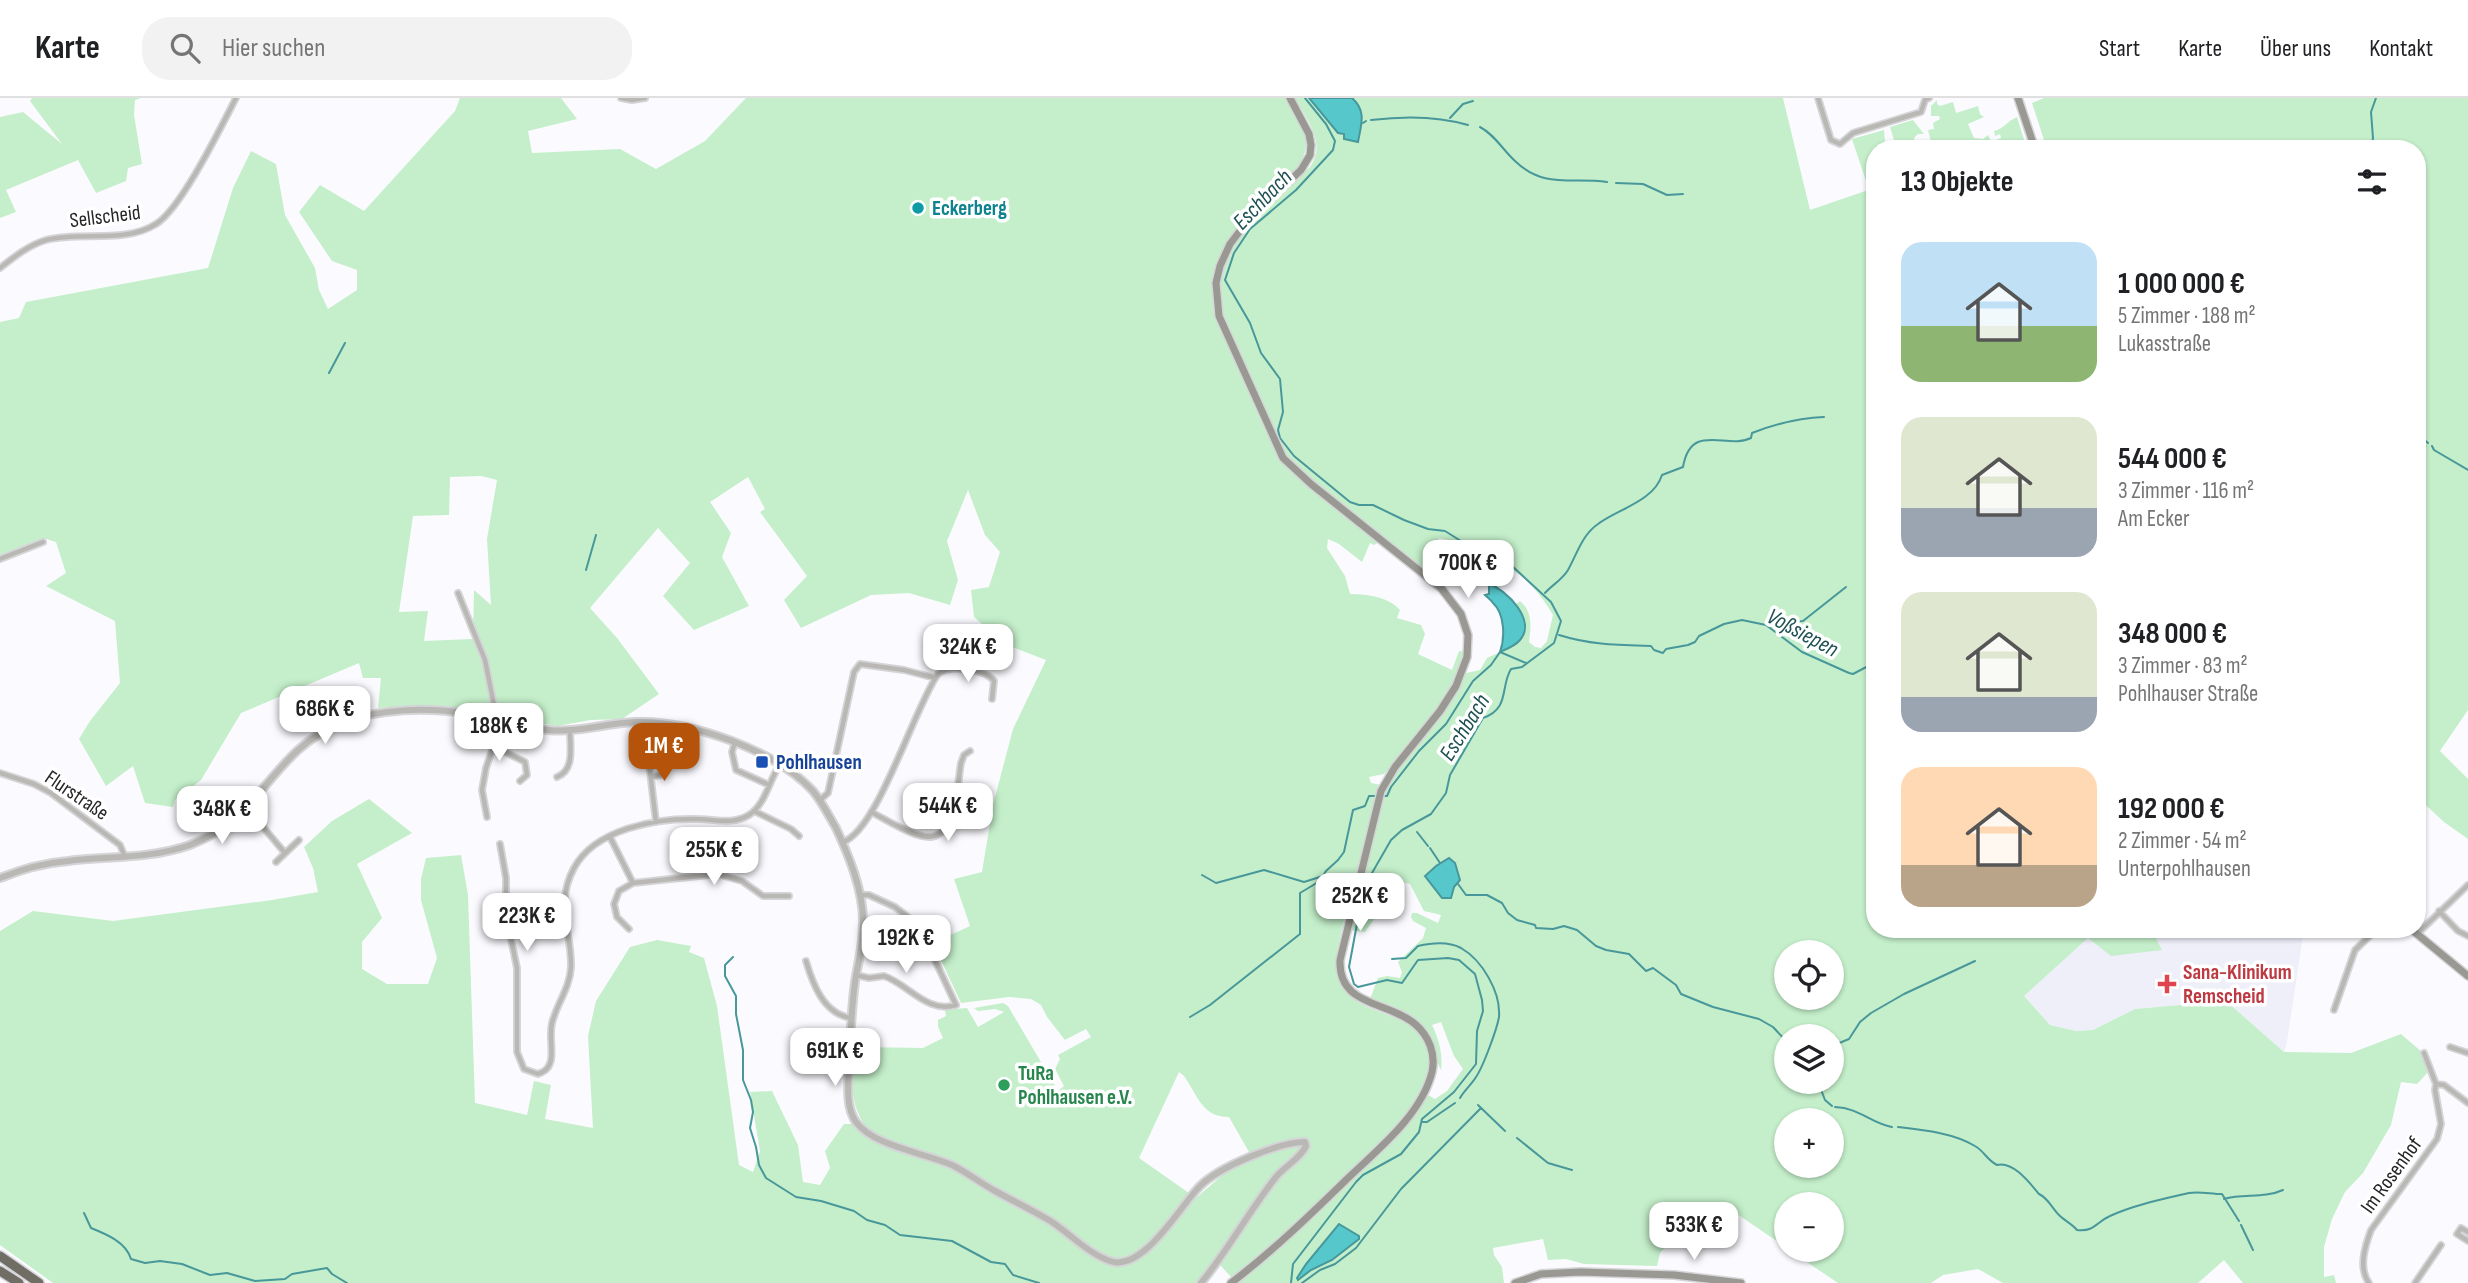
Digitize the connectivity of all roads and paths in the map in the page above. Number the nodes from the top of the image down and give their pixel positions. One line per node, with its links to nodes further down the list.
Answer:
1 (236, 98): 9 (street, Sellscheid)
2 (621, 98): 3 (street)
3 (645, 98)
4 (1290, 98): 71 (main road)
5 (1818, 98): 6 (street)
6 (1929, 98)
7 (2018, 98): 8 (main road)
8 (2032, 140)
9 (0, 268)
10 (43, 542): 11 (street)
11 (0, 559)
12 (457, 593): 15 (street)
13 (935, 678): 14 (street); 28 (street); 31 (street)
14 (992, 699)
15 (499, 720): 16 (street); 17 (street); 29 (street)
16 (569, 731): 18 (street); 25 (street)
17 (495, 742): 26 (street); 32 (street)
18 (734, 742): 21 (street); 27 (street)
19 (648, 746): 24 (street)
20 (970, 751): 31 (street)
21 (779, 766): 27 (street); 28 (street)
22 (0, 774): 40 (street, Flurstraße)
23 (660, 775): 24 (street)
24 (651, 776): 33 (street)
25 (556, 777)
26 (520, 781)
27 (769, 785): 30 (street)
28 (820, 800): 37 (street)
29 (247, 808): 39 (street); 40 (street)
30 (754, 811): 33 (street); 34 (street)
31 (871, 812): 37 (street)
32 (487, 817)
33 (656, 822): 35 (street)
34 (799, 836)
35 (610, 837): 38 (street); 43 (street)
36 (299, 840): 39 (street)
37 (842, 843): 45 (street)
38 (500, 844)
39 (285, 853): 41 (street)
40 (125, 858): 42 (street)
41 (276, 862)
42 (0, 878)
43 (633, 883): 46 (street); 49 (street)
44 (2468, 885): 47 (street)
45 (861, 895): 54 (street); 54 (street)
46 (789, 896)
47 (2439, 911): 48 (street); 50 (street)
48 (2426, 922)
49 (629, 929)
50 (2468, 936)
51 (2368, 938): 56 (street)
52 (2421, 938): 55 (main road)
53 (806, 961): 57 (street)
54 (856, 975): 57 (street)
55 (2468, 976)
56 (2334, 1010)
57 (851, 1018): 70 (street)
58 (2450, 1046): 60 (street)
59 (2424, 1053): 61 (street, Im Rosenhof)
60 (2468, 1053)
61 (2436, 1084): 62 (street); 74 (street, Im Rosenhof)
62 (2468, 1103)
63 (2468, 1232): 64 (street)
64 (2468, 1241)
65 (2441, 1245): 75 (street)
66 (0, 1256): 69 (highway)
67 (0, 1270): 68 (highway)
68 (19, 1283)
69 (39, 1283)
70 (1201, 1283)
71 (1231, 1283)
72 (1515, 1283): 73 (main road)
73 (1741, 1283)
74 (2369, 1283)
75 (2416, 1283)

